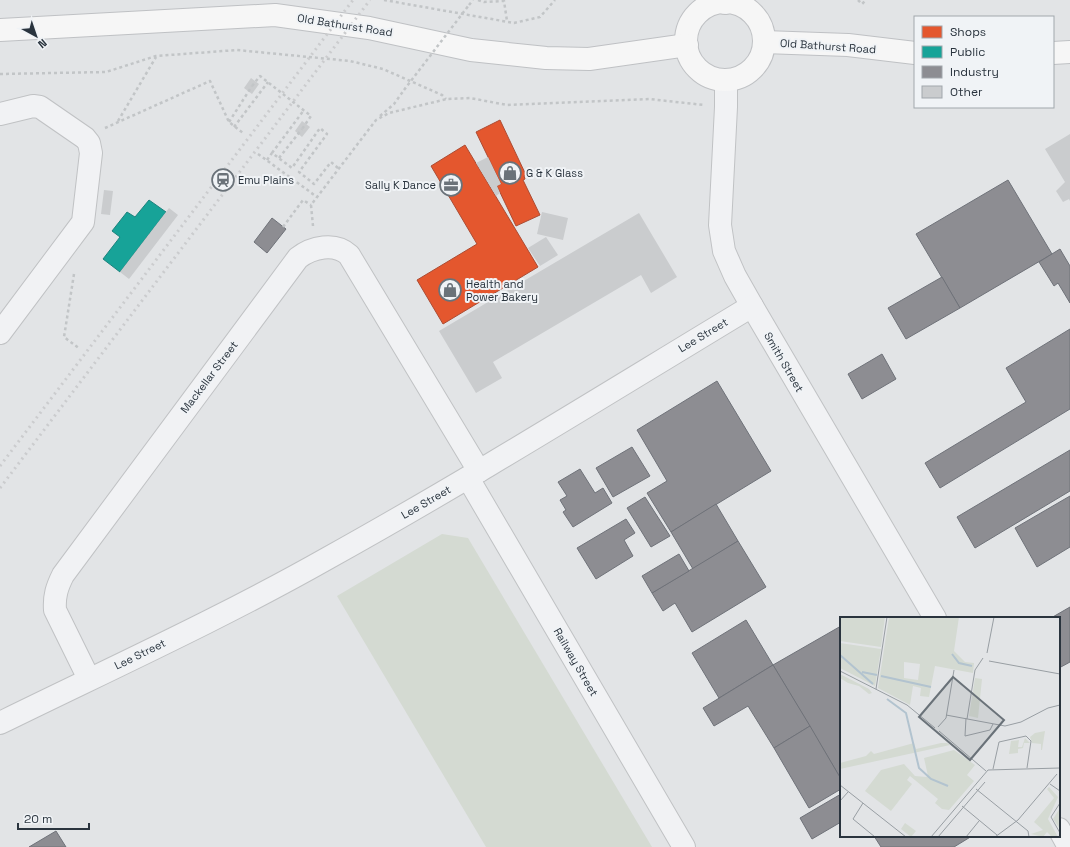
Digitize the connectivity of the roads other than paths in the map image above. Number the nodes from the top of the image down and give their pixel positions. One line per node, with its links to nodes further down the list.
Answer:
1 (725, 1): 3 (main road); 4 (main road)
2 (0, 30): 4 (main road, Old Bathurst Road)
3 (764, 42): 6 (main road, Old Bathurst Road); 8 (main road)
4 (686, 45): 8 (main road)
5 (1070, 52): 7 (main road)
6 (914, 53)
7 (1054, 53)
8 (726, 80): 10 (street, Smith Street)
9 (0, 114): 11 (street)
10 (752, 306): 12 (street, Lee Street); 13 (street, Smith Street)
11 (0, 333)
12 (474, 474): 14 (street, Lee Street); 14 (street, Mackellar Street); 17 (street, Railway Street)
13 (934, 617)
14 (89, 679): 15 (street)
15 (0, 723)
16 (1060, 831): 18 (street)
17 (684, 847)
18 (1070, 847)

